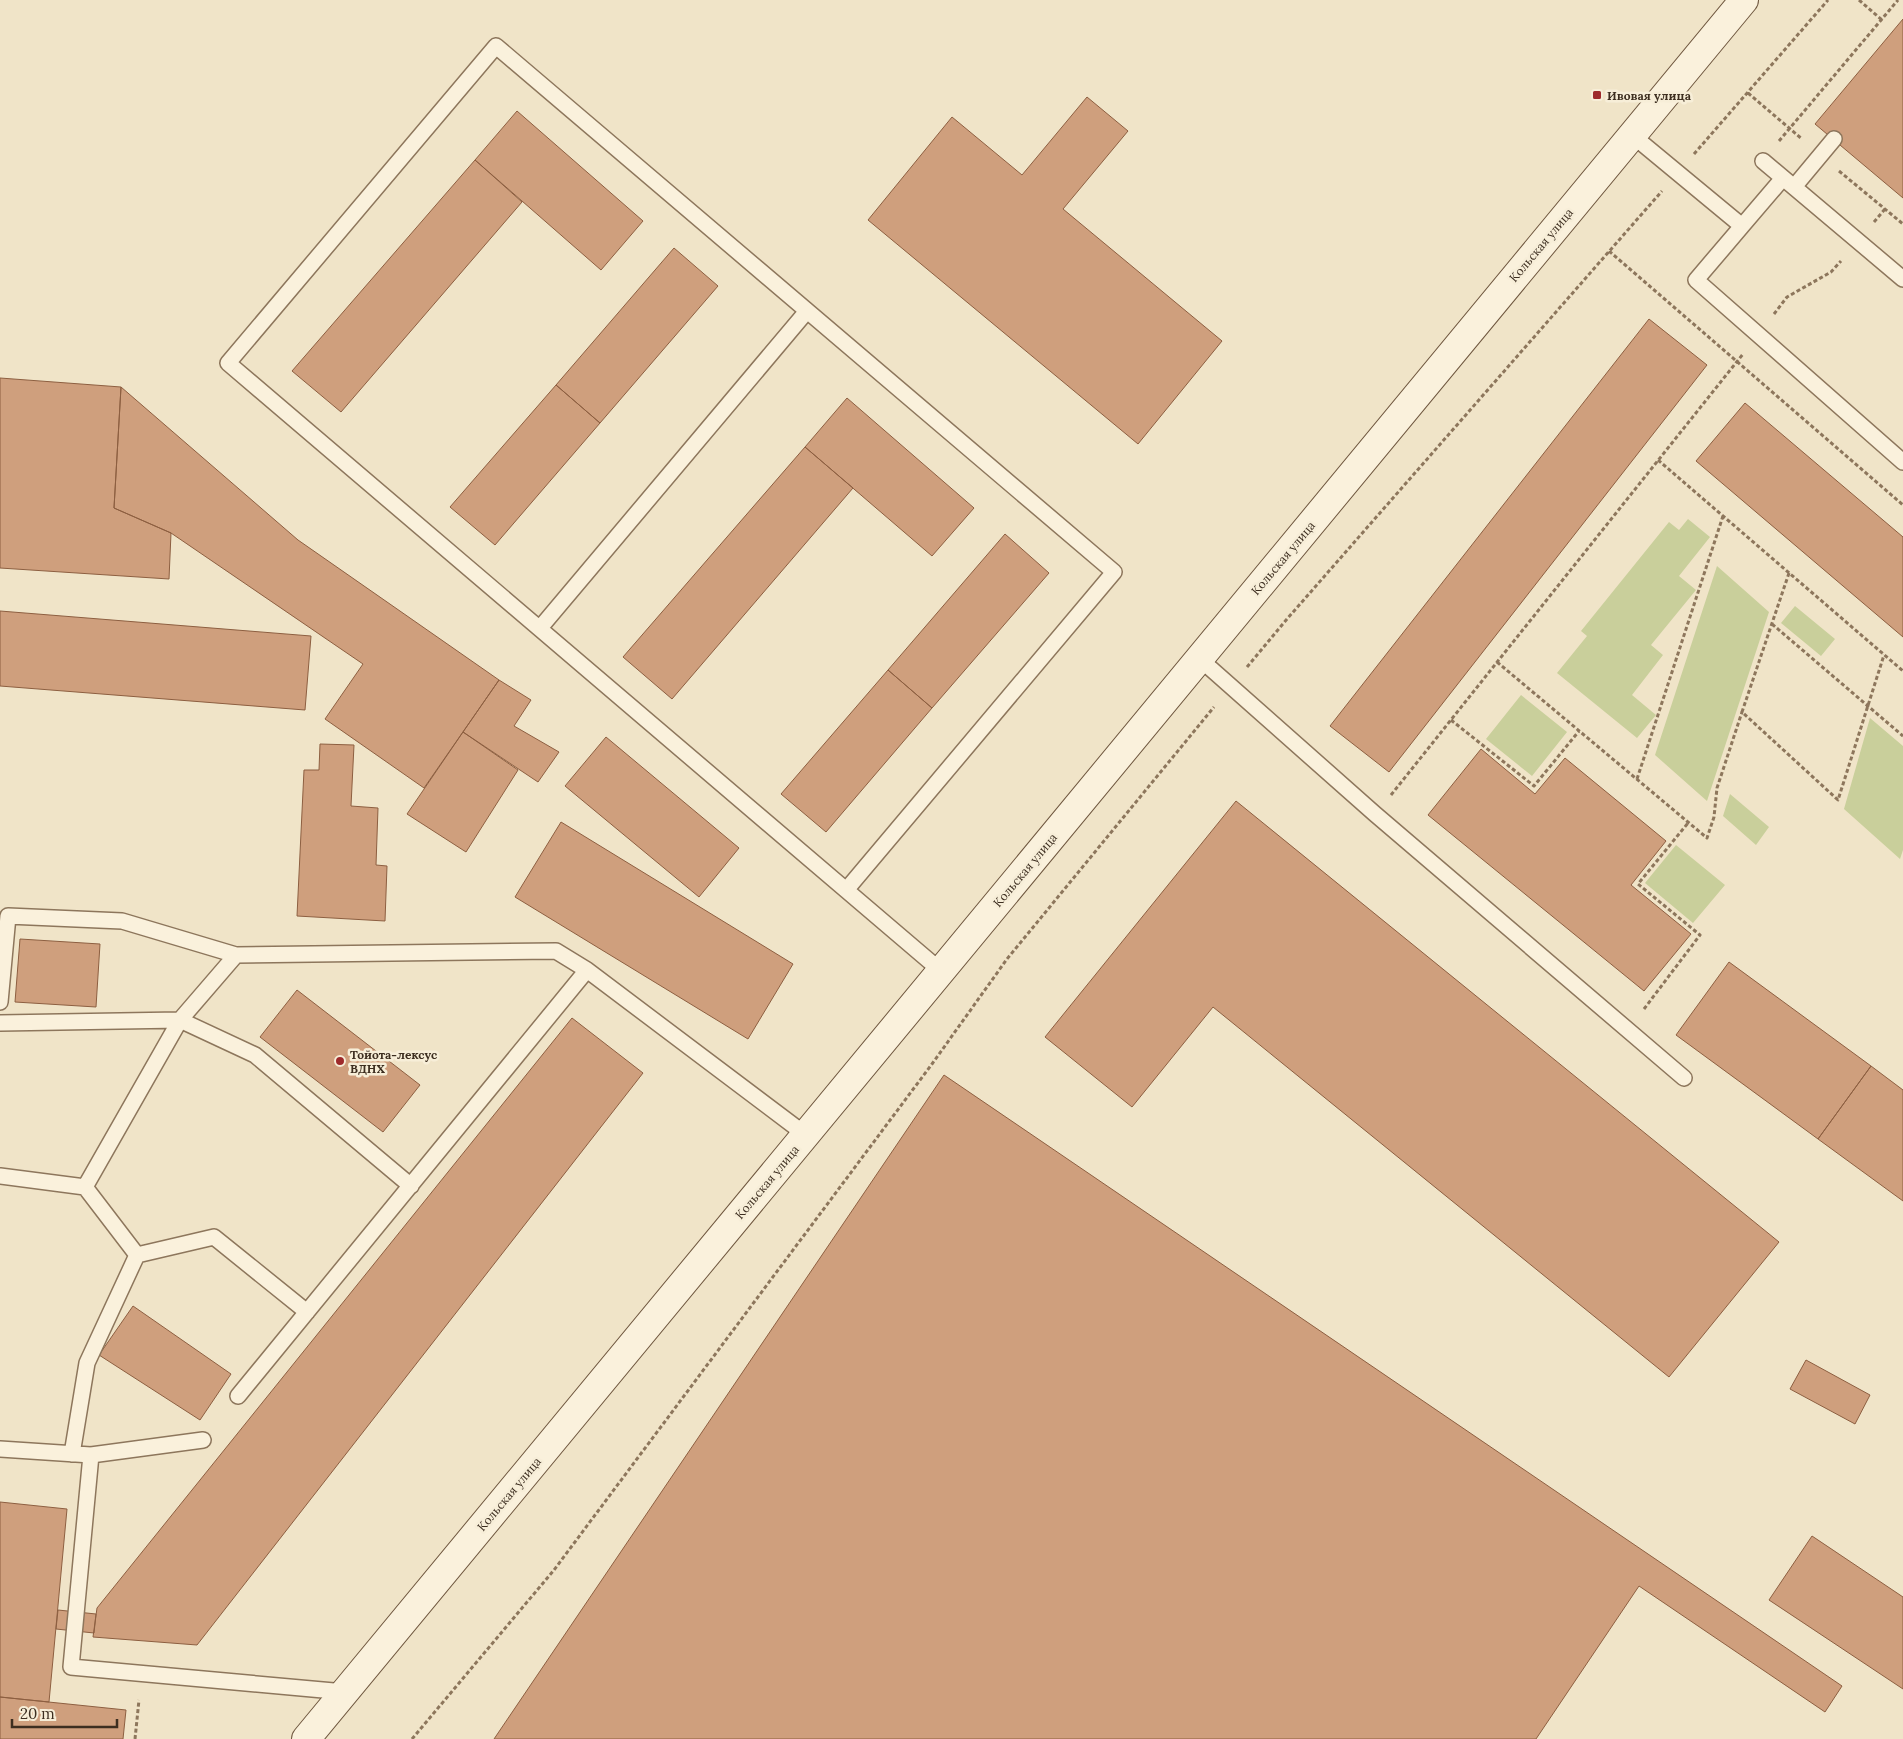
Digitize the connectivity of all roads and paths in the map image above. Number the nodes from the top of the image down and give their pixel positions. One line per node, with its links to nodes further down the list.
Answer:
1 (1744, 0): 6 (main road, Кольская улица)
2 (1828, 0): 9 (path)
3 (1859, 0): 5 (path)
4 (1898, 0): 5 (path)
5 (1882, 20): 8 (path)
6 (1632, 135): 9 (lane); 27 (main road, Кольская улица)
7 (1834, 139): 10 (lane)
8 (1763, 160): 10 (lane)
9 (1678, 173): 12 (lane); 14 (path)
10 (1789, 182): 12 (lane); 13 (lane)
11 (1885, 209): 13 (path)
12 (1742, 226): 17 (lane)
13 (1858, 240): 15 (lane); 17 (path)
14 (1609, 251): 18 (path); 30 (path)
15 (1903, 279)
16 (807, 311): 25 (lane); 25 (lane); 39 (lane)
17 (1758, 334): 18 (path); 20 (lane)
18 (1737, 360): 19 (path); 21 (path)
19 (1658, 460): 22 (path); 28 (path)
20 (1903, 462)
21 (1902, 502)
22 (1724, 516): 23 (path); 36 (path)
23 (1789, 573): 24 (path); 26 (path)
24 (1772, 624): 31 (path); 32 (path)
25 (540, 628): 39 (lane)
26 (1884, 655): 29 (path); 31 (path)
27 (1200, 659): 30 (lane); 42 (main road, Кольская улица)
28 (1497, 662): 33 (path); 34 (path)
29 (1903, 671)
30 (1231, 686): 37 (lane); 63 (path)
31 (1868, 706): 32 (path); 35 (path)
32 (1742, 712): 38 (path)
33 (1451, 720): 34 (path); 37 (path)
34 (1579, 730): 36 (path)
35 (1903, 736)
36 (1636, 780): 38 (path)
37 (1376, 814): 47 (lane)
38 (1688, 823): 44 (path)
39 (847, 889): 42 (lane)
40 (236, 955): 41 (lane); 43 (lane); 45 (lane)
41 (586, 970): 48 (lane); 50 (lane)
42 (941, 971): 48 (main road, Кольская улица)
43 (0, 1002)
44 (1643, 1011)
45 (180, 1020): 46 (lane); 50 (lane); 51 (lane)
46 (0, 1023)
47 (1684, 1078)
48 (806, 1135): 60 (main road, Кольская улица)
49 (0, 1176): 51 (lane)
50 (411, 1186): 53 (lane)
51 (84, 1187): 52 (lane)
52 (137, 1255): 53 (lane); 57 (lane)
53 (307, 1312): 54 (lane)
54 (238, 1396)
55 (202, 1440): 58 (lane)
56 (0, 1449): 57 (lane)
57 (72, 1454): 58 (lane)
58 (91, 1455): 59 (lane)
59 (141, 1674): 60 (lane); 61 (path)
60 (345, 1692): 62 (main road, Кольская улица)
61 (135, 1739)
62 (306, 1739)
63 (412, 1739)

